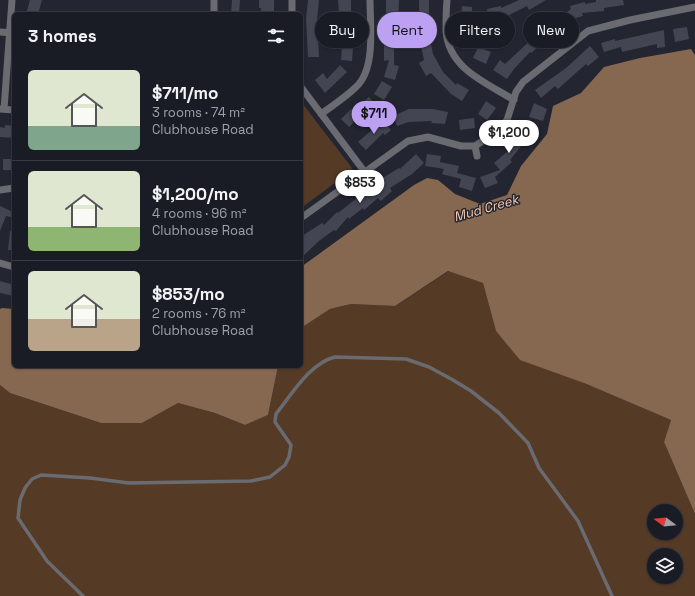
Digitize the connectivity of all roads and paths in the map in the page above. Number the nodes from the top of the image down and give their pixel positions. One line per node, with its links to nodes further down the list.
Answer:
1 (12, 0): 10 (street)
2 (214, 0): 7 (street)
3 (292, 0): 8 (street)
4 (370, 0): 15 (street)
5 (447, 0): 12 (street)
6 (695, 7): 12 (street)
7 (214, 12)
8 (292, 12)
9 (0, 32): 10 (street)
10 (12, 32): 13 (street)
11 (303, 90): 15 (street)
12 (514, 100): 16 (street)
13 (2, 109): 14 (street)
14 (12, 110)
15 (321, 114): 18 (street)
16 (475, 146): 17 (street); 18 (street)
17 (477, 156)
18 (364, 171): 21 (street)
19 (12, 188): 20 (street)
20 (0, 190)
21 (303, 217)
22 (0, 263): 23 (street)
23 (12, 266)
24 (82, 596): 25 (lane)
25 (612, 596)

